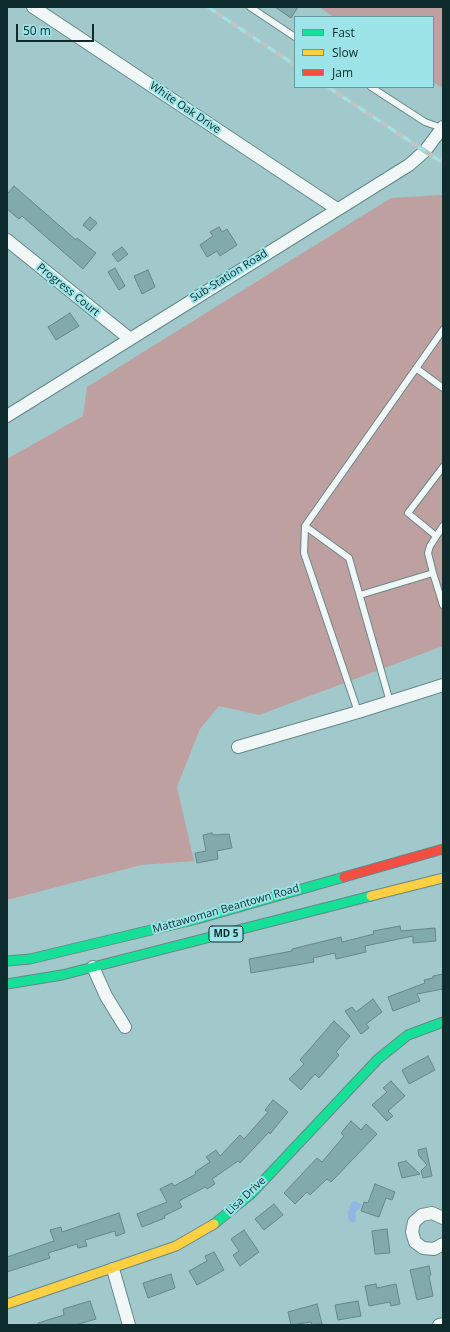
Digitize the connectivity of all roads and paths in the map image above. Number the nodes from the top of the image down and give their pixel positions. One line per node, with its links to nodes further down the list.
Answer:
1 (33, 7): 6 (street, White Oak Drive)
2 (250, 7): 3 (lane)
3 (294, 36)
4 (373, 88): 5 (lane)
5 (443, 127): 6 (street, Sub-Station Road)
6 (337, 209): 9 (street, Sub-Station Road)
7 (7, 240): 9 (street, Progress Court)
8 (443, 330): 10 (lane)
9 (130, 339): 12 (street, Sub-Station Road)
10 (416, 368): 11 (lane); 14 (lane)
11 (443, 388)
12 (7, 416)
13 (443, 466): 16 (lane)
14 (305, 526): 18 (lane); 22 (lane)
15 (443, 526): 16 (lane)
16 (436, 536): 17 (lane)
17 (433, 573): 18 (lane); 19 (lane)
18 (360, 596): 21 (lane)
19 (443, 605)
20 (443, 685): 21 (street)
21 (390, 702): 22 (street)
22 (358, 712): 23 (street)
23 (238, 747)
24 (443, 849): 26 (main road, Mattawoman Beantown Road / MD 5)
25 (443, 878): 28 (main road, Mattawoman Beantown Road / MD 5)
26 (109, 940): 27 (main road, Mattawoman Beantown Road / MD 5); 29 (main road)
27 (7, 961)
28 (93, 967): 30 (main road, Mattawoman Beantown Road / MD 5); 32 (street)
29 (7, 970)
30 (7, 984)
31 (443, 1022): 35 (main road, Lisa Drive)
32 (124, 1027)
33 (443, 1218): 34 (street)
34 (443, 1244)
35 (113, 1269): 36 (main road, Lisa Drive); 38 (street)
36 (7, 1304)
37 (443, 1324): 39 (street)
38 (130, 1325)
39 (439, 1325)

